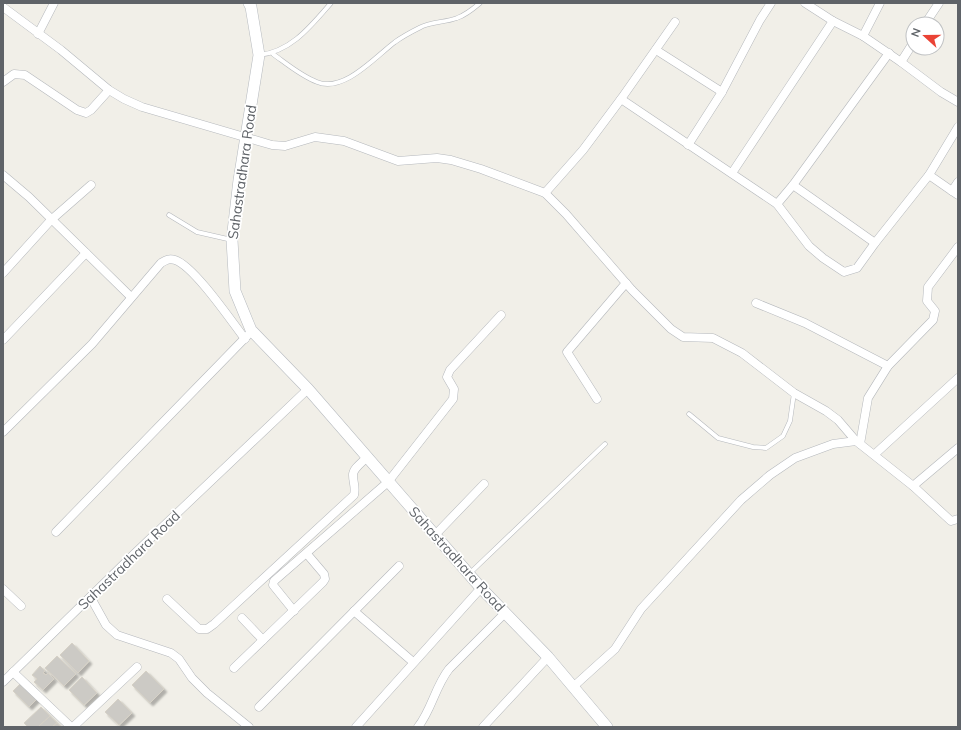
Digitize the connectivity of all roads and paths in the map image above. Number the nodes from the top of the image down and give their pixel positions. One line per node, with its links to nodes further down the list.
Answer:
1 (54, 3): 13 (street)
2 (331, 3): 17 (lane)
3 (480, 3): 17 (lane)
4 (771, 3): 23 (street)
5 (804, 3): 11 (street)
6 (880, 3): 14 (street)
7 (939, 3): 10 (street)
8 (251, 4): 18 (main road, Sahastradhara Road)
9 (3, 7): 13 (street)
10 (930, 16)
11 (833, 21): 14 (street); 29 (street)
12 (675, 22): 15 (street)
13 (38, 34): 22 (street)
14 (863, 36): 16 (street)
15 (656, 50): 23 (street); 24 (street)
16 (889, 53): 20 (street); 34 (street)
17 (273, 54): 18 (lane)
18 (259, 55): 27 (main road, Sahastradhara Road)
19 (905, 56): 20 (street)
20 (901, 62): 25 (street)
21 (3, 82): 22 (street)
22 (109, 90): 27 (street)
23 (722, 92): 28 (street)
24 (621, 99): 28 (street); 35 (street)
25 (958, 102)
26 (958, 127): 31 (street)
27 (246, 138): 35 (street); 40 (main road, Sahastradhara Road)
28 (688, 145): 29 (street)
29 (732, 173): 37 (street)
30 (3, 175): 39 (street)
31 (929, 175): 36 (street); 41 (street)
32 (958, 182): 36 (street)
33 (91, 185): 39 (street)
34 (793, 185): 37 (street); 41 (street)
35 (545, 193): 45 (street)
36 (955, 193)
37 (777, 204): 41 (street)
38 (169, 215): 40 (lane)
39 (51, 220): 43 (street); 44 (street)
40 (232, 240): 49 (main road, Sahastradhara Road)
41 (875, 243)
42 (958, 247): 51 (street)
43 (86, 253): 46 (street); 50 (street)
44 (3, 273)
45 (626, 284): 54 (street); 55 (street)
46 (131, 298): 49 (street); 57 (street)
47 (756, 303): 51 (street)
48 (501, 315): 63 (street)
49 (248, 335): 53 (main road, Sahastradhara Road); 67 (street)
50 (3, 340)
51 (888, 366): 58 (street)
52 (958, 378): 61 (street)
53 (308, 389): 62 (main road, Sahastradhara Road); 74 (street, Sahastradhara Road)
54 (794, 393): 56 (lane); 58 (street)
55 (597, 399)
56 (689, 414)
57 (3, 432)
58 (858, 442): 61 (street); 88 (street)
59 (605, 444): 71 (lane)
60 (958, 448): 65 (street)
61 (874, 454): 65 (street)
62 (367, 457): 63 (main road, Sahastradhara Road); 75 (street)
63 (388, 482): 68 (main road, Sahastradhara Road); 69 (street)
64 (484, 484): 68 (street)
65 (913, 486): 66 (street)
66 (956, 522)
67 (56, 532)
68 (434, 534): 71 (main road, Sahastradhara Road)
69 (307, 554): 77 (street); 77 (street)
70 (399, 566): 78 (street)
71 (469, 574): 72 (main road, Sahastradhara Road)
72 (481, 588): 79 (main road, Sahastradhara Road); 83 (street)
73 (3, 589): 76 (street)
74 (90, 598): 86 (street, Sahastradhara Road); 91 (street)
75 (167, 599)
76 (21, 606)
77 (294, 611): 81 (street)
78 (354, 611): 83 (street); 89 (street)
79 (505, 613): 82 (main road, Sahastradhara Road); 93 (street)
80 (242, 618): 81 (street)
81 (263, 640): 85 (street)
82 (548, 657): 88 (main road, Sahastradhara Road); 94 (street)
83 (413, 662): 92 (street)
84 (137, 667): 90 (street)
85 (234, 668)
86 (13, 672): 87 (street, Sahastradhara Road); 90 (street)
87 (3, 682)
88 (574, 687): 95 (main road, Sahastradhara Road)
89 (259, 707)
90 (72, 727)
91 (249, 727)
92 (356, 727)
93 (418, 727)
94 (482, 727)
95 (607, 727)

